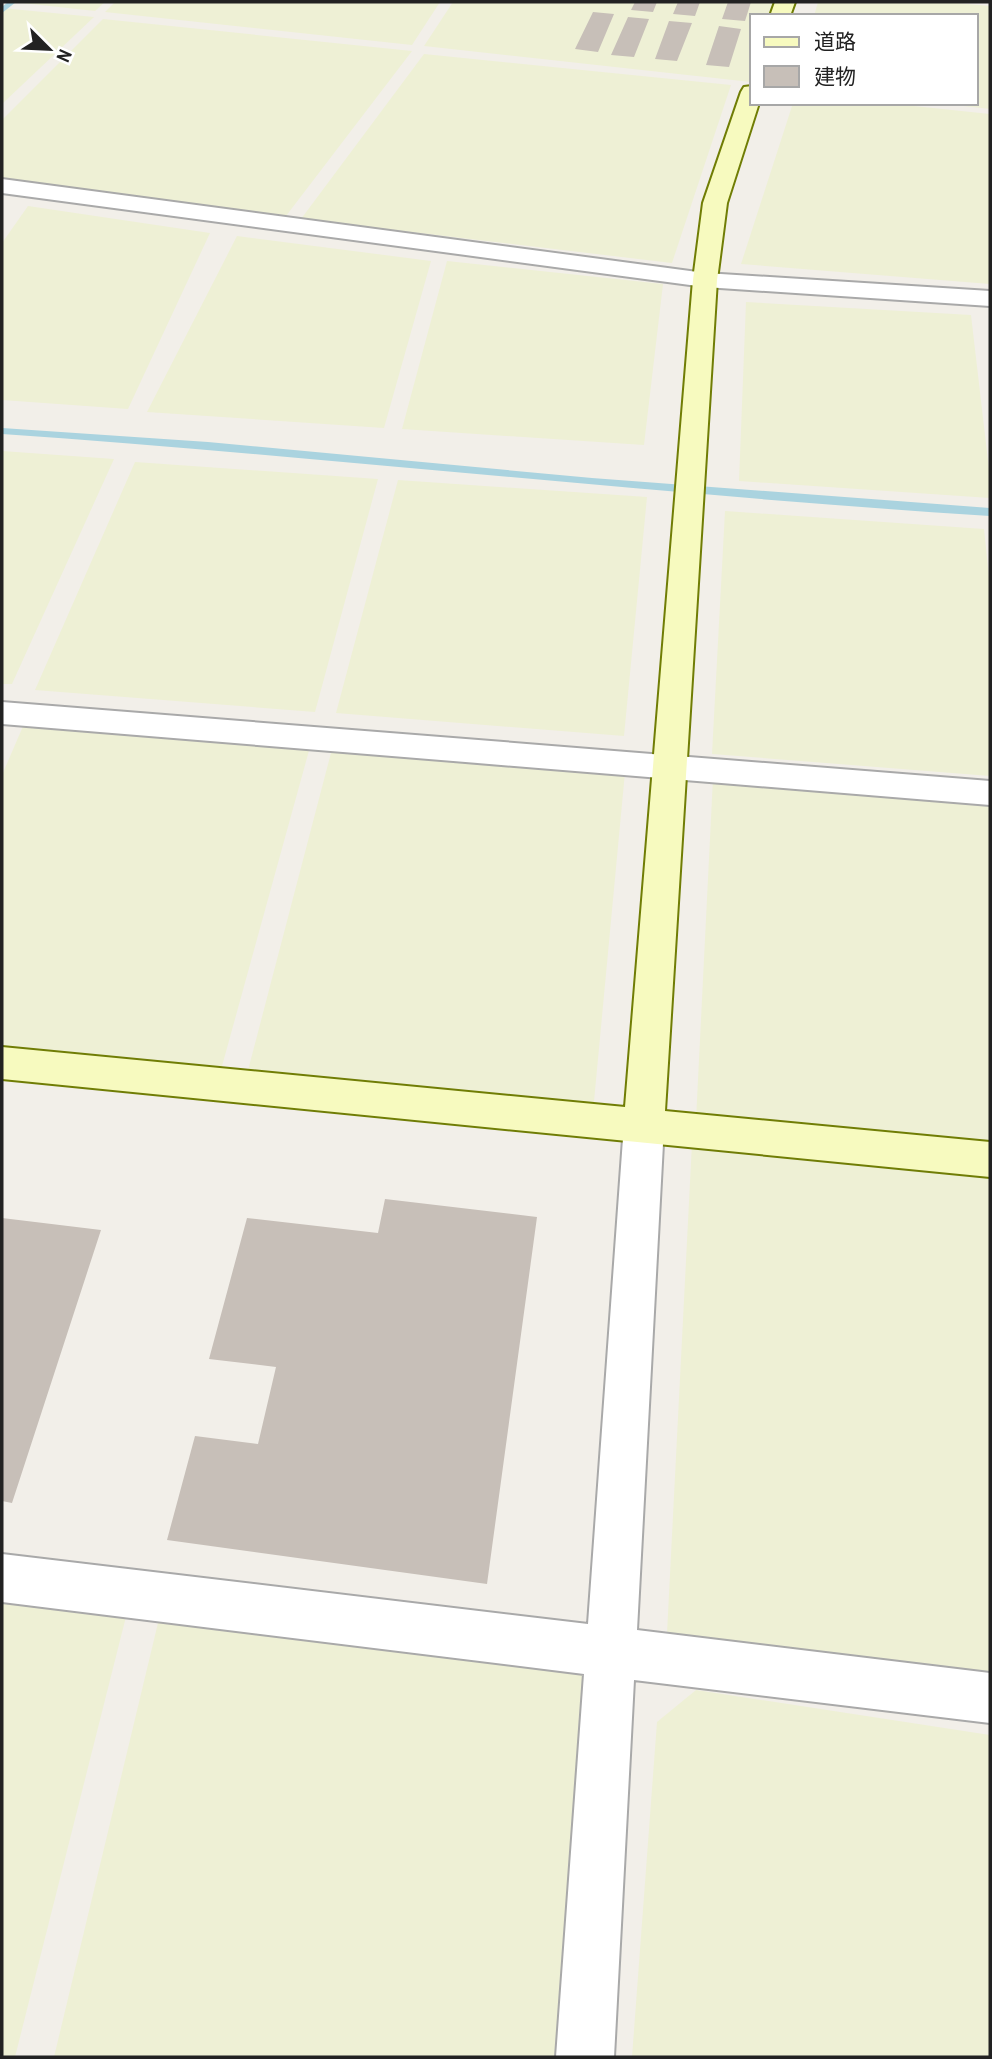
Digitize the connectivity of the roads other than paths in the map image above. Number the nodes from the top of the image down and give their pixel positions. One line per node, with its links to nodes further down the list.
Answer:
1 (750, 98): 3 (street)
2 (2, 186): 3 (street)
3 (705, 280): 4 (street); 6 (street)
4 (990, 299)
5 (2, 713): 6 (street)
6 (670, 768): 7 (street); 9 (street)
7 (990, 793)
8 (2, 1063): 9 (street)
9 (644, 1125): 10 (street); 12 (street)
10 (990, 1160)
11 (2, 1578): 12 (street)
12 (610, 1650): 13 (street); 14 (street)
13 (990, 1698)
14 (584, 2057)

